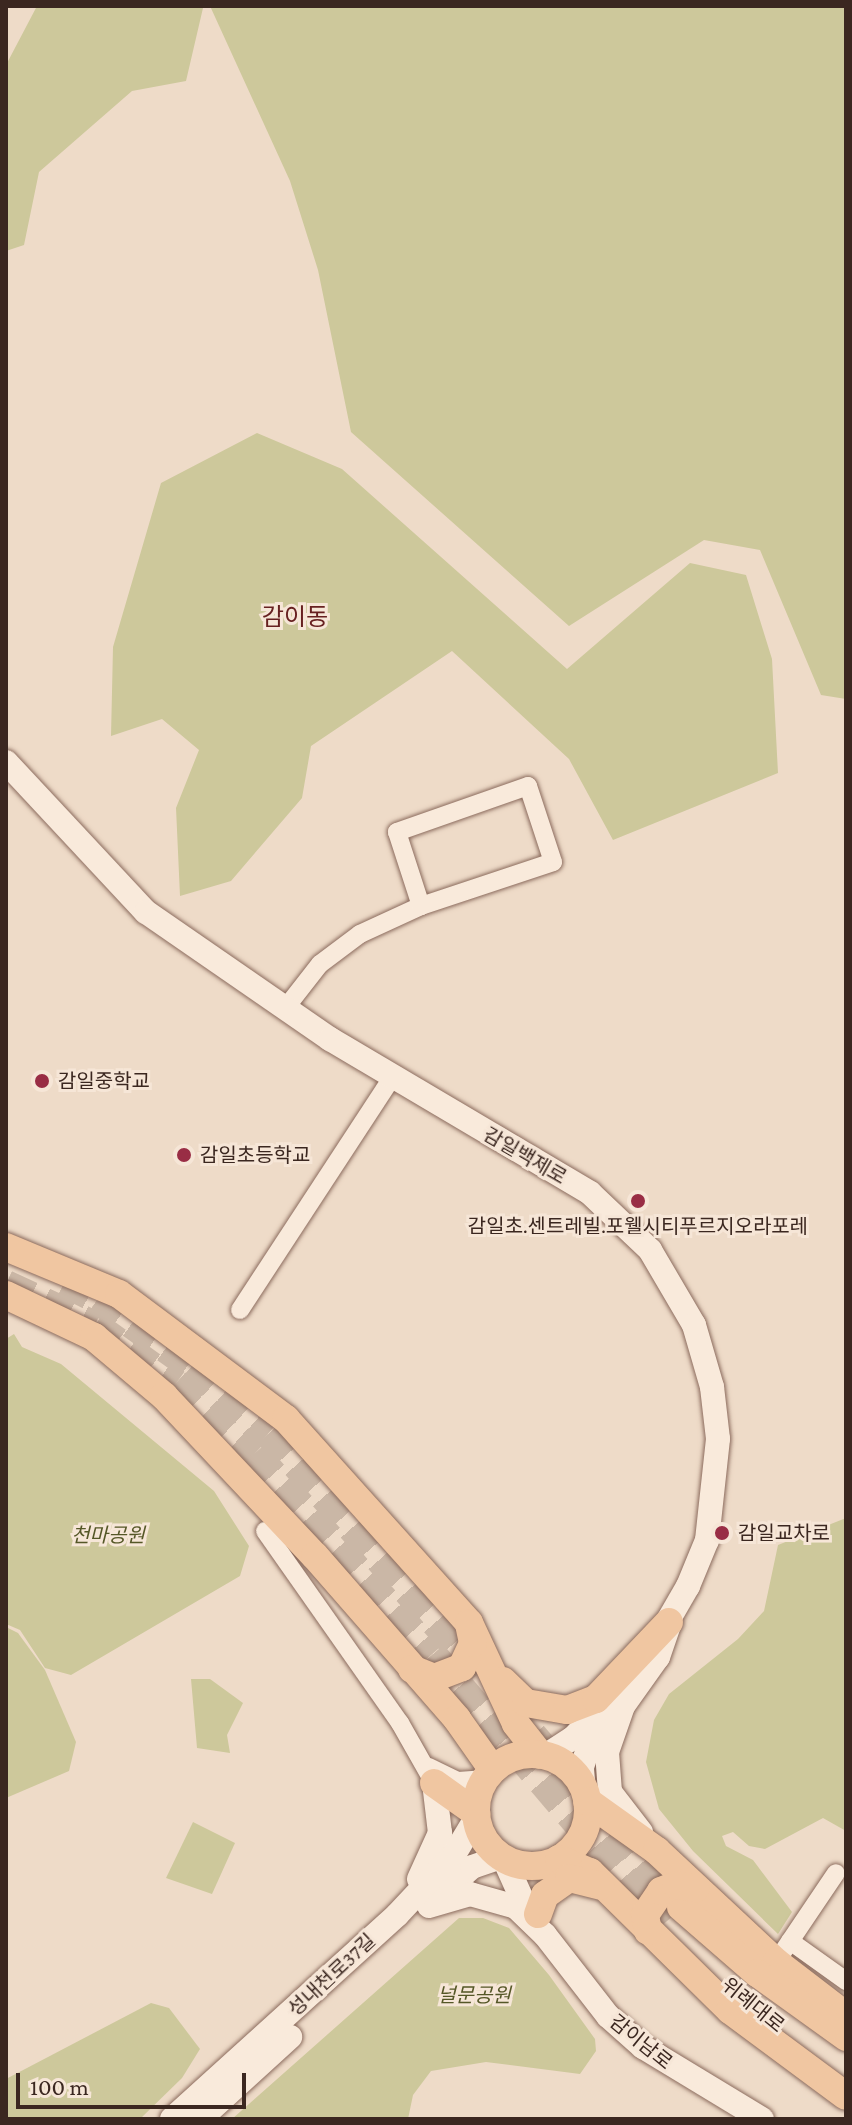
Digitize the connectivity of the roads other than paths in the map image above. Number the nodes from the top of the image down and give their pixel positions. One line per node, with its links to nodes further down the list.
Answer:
1 (6, 762): 3 (main road, 감일백제로)
2 (421, 906): 2 (street); 3 (street)
3 (284, 1010): 4 (main road, 감일백제로)
4 (392, 1078): 7 (street); 9 (main road, 감일백제로)
5 (6, 1247): 10 (main road)
6 (6, 1295): 11 (main road)
7 (240, 1310)
8 (265, 1531): 15 (street)
9 (669, 1622): 12 (main road); 13 (main road, 감일백제로); 19 (main road)
10 (469, 1623): 11 (main road); 12 (main road)
11 (412, 1669): 16 (main road)
12 (496, 1673): 14 (main road)
13 (610, 1705): 14 (main road); 17 (main road)
14 (543, 1755): 16 (main road); 17 (main road)
15 (430, 1774): 16 (street); 18 (main road); 26 (main road)
16 (489, 1774): 18 (main road)
17 (586, 1796): 19 (main road); 21 (main road)
18 (476, 1816): 20 (main road); 26 (main road, 성내천로37길)
19 (657, 1851): 25 (main road)
20 (502, 1858): 21 (main road); 24 (main road, 성내천로37길); 27 (main road)
21 (554, 1861): 23 (main road); 27 (main road)
22 (836, 1873): 28 (street)
23 (618, 1900): 25 (main road); 27 (main road)
24 (429, 1906): 27 (main road); 32 (main road, 성내천로37길)
25 (673, 1914): 28 (main road); 31 (main road, 위례대로); 33 (main road, 위례대로); 34 (main road)
26 (397, 1915): 32 (main road, 성내천로37길)
27 (538, 1923): 37 (main road, 감이남로)
28 (783, 1951): 29 (street); 30 (main road)
29 (846, 1981)
30 (846, 2016)
31 (846, 2037)
32 (253, 2059): 35 (main road, 성내천로37길); 36 (main road, 성내천로37길)
33 (846, 2074)
34 (846, 2096)
35 (172, 2119)
36 (200, 2119)
37 (762, 2119)

